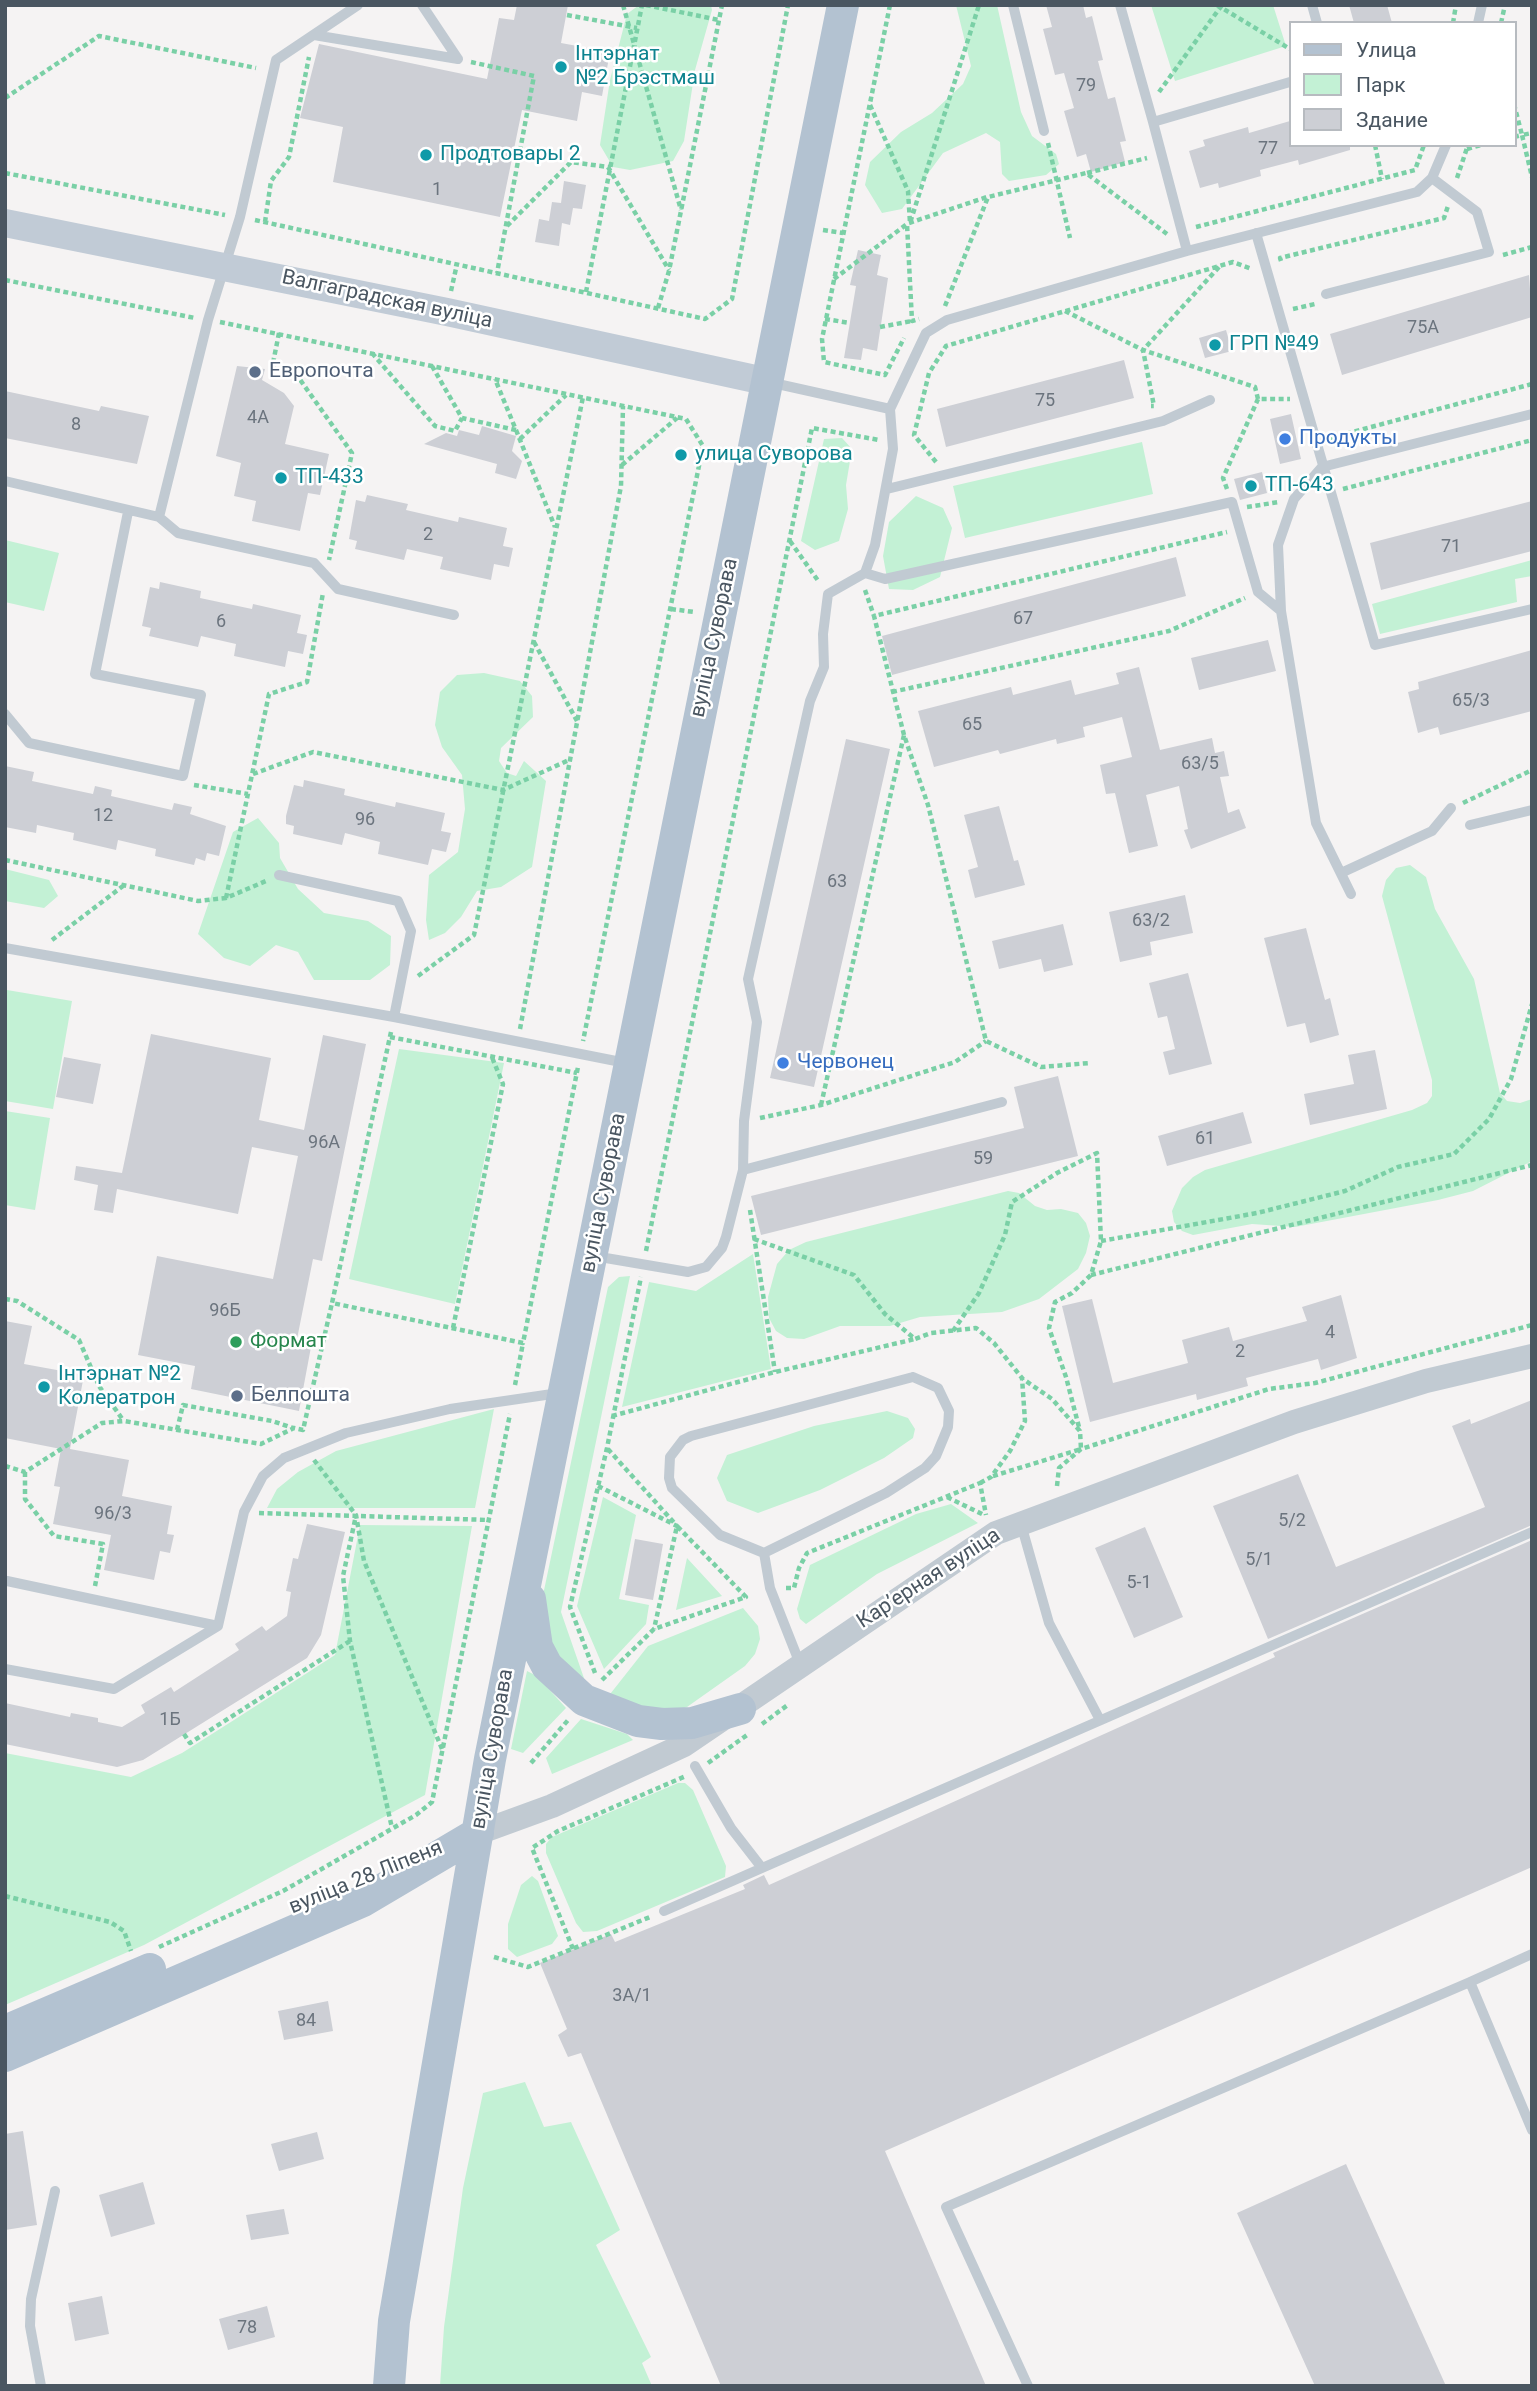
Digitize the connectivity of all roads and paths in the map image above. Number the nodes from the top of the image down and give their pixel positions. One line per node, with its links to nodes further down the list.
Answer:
1 (358, 5): 17 (lane)
2 (422, 5): 20 (lane)
3 (623, 5): 15 (path)
4 (644, 5): 14 (path); 16 (path)
5 (722, 5): 14 (path)
6 (788, 5): 67 (path)
7 (843, 5): 82 (main road, вуліца Суворава)
8 (890, 5): 24 (path)
9 (979, 5): 50 (path)
10 (1013, 5): 28 (lane)
11 (1120, 5): 25 (lane)
12 (1220, 6): 19 (path); 25 (path)
13 (566, 15): 15 (path)
14 (719, 19): 46 (path)
15 (628, 27): 16 (path); 18 (path)
16 (637, 28): 18 (path)
17 (314, 35): 20 (lane); 47 (lane); 48 (path)
18 (633, 47): 37 (path); 46 (path)
19 (1288, 47)
20 (458, 59): 51 (path)
21 (256, 68): 23 (path)
22 (1288, 83): 27 (lane)
23 (5, 98)
24 (870, 104): 50 (path); 61 (path)
25 (1149, 107): 27 (lane)
26 (1516, 112): 30 (path)
27 (1153, 122): 36 (lane)
28 (1044, 131): 43 (path)
29 (1532, 133): 30 (path)
30 (1522, 135): 31 (path); 40 (path)
31 (1516, 136)
32 (1374, 147): 42 (path)
33 (1423, 147): 42 (path)
34 (1445, 147): 41 (lane)
35 (1467, 147): 44 (path)
36 (1161, 153): 39 (path); 52 (lane)
37 (608, 167): 51 (path); 59 (path); 64 (path)
38 (5, 173): 47 (path)
39 (1087, 173): 43 (path); 52 (path)
40 (1532, 177)
41 (1432, 178): 44 (lane); 53 (lane)
42 (1382, 179): 52 (path)
43 (1058, 180): 45 (path); 54 (path)
44 (1451, 194): 58 (path); 65 (lane)
45 (988, 197): 50 (path); 68 (path)
46 (681, 211): 59 (path)
47 (240, 217): 48 (path); 57 (lane)
48 (265, 222): 60 (path)
49 (5, 223): 57 (main road, Валгаградская вуліца)
50 (908, 224): 61 (path); 73 (path)
51 (507, 226): 60 (path)
52 (1183, 230): 55 (lane)
53 (1256, 233): 55 (lane); 86 (lane)
54 (1070, 238)
55 (1187, 251): 90 (lane)
56 (1221, 265): 63 (path); 69 (path); 78 (path)
57 (225, 266): 72 (lane); 82 (main road, Валгаградская вуліца)
58 (1282, 268)
59 (669, 271): 67 (path)
60 (497, 273): 64 (path)
61 (834, 279): 71 (path)
62 (5, 280): 72 (path)
63 (1258, 280)
64 (586, 292): 67 (path)
65 (1326, 294)
66 (1288, 298): 74 (path)
67 (658, 308)
68 (944, 309)
69 (1065, 311): 78 (path); 98 (path)
70 (923, 317): 73 (path)
71 (825, 319): 73 (path); 75 (path)
72 (208, 320): 77 (path); 110 (lane)
73 (912, 321): 76 (path)
74 (1296, 322)
75 (850, 323)
76 (880, 327)
77 (279, 333): 79 (path); 114 (path)
78 (1143, 350): 87 (path); 91 (path)
79 (371, 352): 80 (path); 94 (path)
80 (431, 365): 81 (path); 94 (path)
81 (495, 379): 84 (path); 96 (path)
82 (769, 382): 90 (lane); 152 (main road, вуліца Суворава)
83 (1532, 384): 95 (path)
84 (567, 394): 85 (path); 99 (path)
85 (583, 397): 89 (path); 111 (path)
86 (1301, 398): 87 (path); 103 (lane)
87 (1258, 399): 108 (path)
88 (1210, 400): 105 (lane)
89 (623, 406): 93 (path); 102 (path)
90 (890, 409): 97 (lane)
91 (1141, 409)
92 (1532, 414): 103 (lane)
93 (677, 417): 102 (path); 150 (path)
94 (462, 418): 96 (path)
95 (1326, 425)
96 (516, 430): 99 (path)
97 (892, 435): 98 (path); 105 (lane); 113 (path)
98 (914, 435): 101 (path)
99 (520, 439): 111 (path)
100 (1532, 440): 106 (path)
101 (949, 459)
102 (621, 465): 125 (path)
103 (1322, 467): 106 (lane); 107 (lane)
104 (5, 481): 109 (lane)
105 (887, 489): 115 (lane)
106 (1329, 492): 118 (lane)
107 (1294, 499): 108 (path); 119 (lane)
108 (1232, 502): 112 (lane); 115 (lane)
109 (128, 512): 110 (lane); 130 (lane)
110 (159, 517): 114 (lane)
111 (556, 528): 122 (path)
112 (1241, 530): 116 (lane); 121 (path)
113 (790, 541): 117 (path); 163 (path)
114 (326, 575): 120 (lane); 129 (path)
115 (863, 575): 117 (lane); 121 (path)
116 (1258, 592): 119 (lane); 123 (path)
117 (828, 594): 157 (lane)
118 (1532, 609)
119 (1280, 611): 137 (lane)
120 (454, 615)
121 (874, 616): 123 (path)
122 (533, 640): 125 (path); 131 (path)
123 (892, 692): 126 (path)
124 (5, 714): 130 (lane)
125 (577, 722): 127 (path)
126 (904, 735): 148 (path); 156 (path)
127 (570, 760): 131 (path); 149 (path)
128 (1532, 770): 133 (path)
129 (253, 774): 131 (path); 132 (path)
130 (183, 776): 132 (path)
131 (503, 790): 144 (path)
132 (248, 794): 141 (path)
133 (1451, 808): 137 (lane)
134 (1532, 810): 135 (lane)
135 (1470, 825)
136 (5, 860): 139 (path)
137 (1341, 873): 140 (lane)
138 (279, 875): 141 (path); 144 (lane)
139 (124, 886): 141 (path); 143 (path)
140 (1351, 894)
141 (226, 898)
142 (5, 948): 143 (lane)
143 (35, 954): 146 (lane)
144 (401, 988): 146 (lane)
145 (1532, 1004): 161 (path)
146 (394, 1017): 147 (path); 149 (lane)
147 (390, 1037): 151 (path); 166 (path)
148 (986, 1041): 153 (path); 156 (path)
149 (517, 1042): 150 (lane)
150 (581, 1054): 152 (lane); 154 (path)
151 (491, 1055): 154 (path); 168 (path)
152 (629, 1063): 162 (main road, вуліца Суворава)
153 (1090, 1063)
154 (577, 1073): 171 (path)
155 (1002, 1102): 159 (lane)
156 (821, 1105): 157 (path)
157 (744, 1121): 159 (lane)
158 (1532, 1165): 164 (path)
159 (743, 1170): 160 (path); 163 (lane)
160 (754, 1239): 170 (path); 173 (path)
161 (1101, 1241): 164 (path); 169 (path)
162 (592, 1255): 163 (lane); 175 (main road, вуліца Суворава)
163 (643, 1265): 177 (path)
164 (1091, 1275): 182 (path)
165 (5, 1299): 178 (path)
166 (332, 1303): 168 (path); 181 (path)
167 (1532, 1325): 185 (path)
168 (453, 1328): 171 (path)
169 (953, 1331): 170 (path); 174 (path)
170 (915, 1339): 173 (path)
171 (523, 1343): 176 (path)
172 (1532, 1356): 198 (street, Карʼерная вуліца)
173 (775, 1372): 177 (path)
174 (1022, 1378): 182 (path); 188 (path)
175 (563, 1392): 176 (lane); 201 (main road, вуліца Суворава)
176 (513, 1398): 184 (lane); 197 (path)
177 (612, 1416): 183 (path)
178 (124, 1421): 180 (path); 187 (path)
179 (294, 1428): 180 (path); 180 (path); 181 (path)
180 (177, 1430)
181 (303, 1430): 184 (path)
182 (1080, 1432): 185 (path)
183 (607, 1448): 190 (path); 199 (path)
184 (306, 1449): 194 (lane); 195 (path)
185 (1081, 1449): 188 (path); 191 (path)
186 (5, 1466): 187 (path)
187 (25, 1472): 205 (path)
188 (991, 1477): 189 (path)
189 (980, 1483): 192 (path); 196 (path)
190 (598, 1486): 199 (path); 207 (path)
191 (1048, 1490)
192 (947, 1497): 196 (path); 204 (path)
193 (997, 1511): 196 (path)
194 (244, 1512): 195 (path); 206 (lane)
195 (356, 1515): 197 (path); 208 (path); 215 (path)
196 (986, 1516)
197 (489, 1520): 215 (path)
198 (1021, 1524): 209 (street, Карʼерная вуліца); 213 (lane)
199 (677, 1526): 207 (path); 207 (path)
200 (1532, 1532): 213 (lane)
201 (532, 1552): 211 (main road); 219 (main road, вуліца Суворава)
202 (764, 1553): 202 (lane); 209 (lane)
203 (7, 1581): 205 (lane)
204 (794, 1588)
205 (92, 1599): 206 (lane)
206 (218, 1626): 210 (lane)
207 (654, 1629)
208 (350, 1641): 214 (path); 218 (path)
209 (800, 1664): 212 (street, Карʼерная вуліца)
210 (5, 1669)
211 (584, 1700): 212 (main road); 216 (path)
212 (740, 1709): 219 (street, Карʼерная вуліца)
213 (1100, 1720): 221 (lane)
214 (184, 1734)
215 (443, 1750): 218 (path)
216 (531, 1763)
217 (695, 1766): 221 (lane)
218 (392, 1828): 222 (path)
219 (478, 1832): 230 (main road, вуліца 28 Ліпеня); 231 (main road, вуліца 28 Ліпеня); 235 (main road, вуліца Суворава)
220 (532, 1848): 225 (path)
221 (762, 1868): 224 (lane)
222 (283, 1891)
223 (5, 1896): 228 (path)
224 (664, 1912): 225 (path)
225 (573, 1948): 227 (path)
226 (1532, 1954): 229 (lane)
227 (494, 1957)
228 (134, 1958)
229 (1470, 1982): 232 (lane); 236 (lane)
230 (5, 2031)
231 (5, 2056)
232 (1532, 2130)
233 (55, 2191): 234 (lane)
234 (41, 2386)
235 (389, 2386)
236 (1028, 2386)

